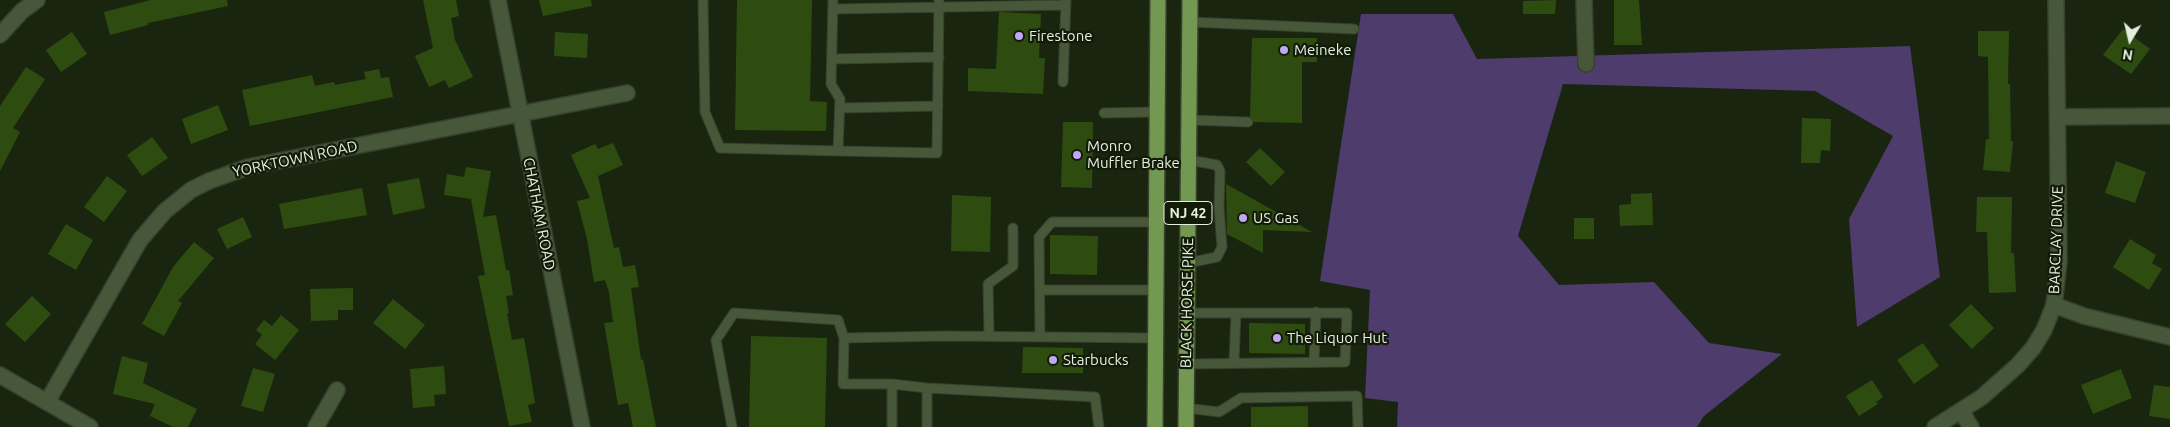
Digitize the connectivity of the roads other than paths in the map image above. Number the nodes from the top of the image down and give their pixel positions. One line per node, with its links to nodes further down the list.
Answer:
1 (37, 0): 13 (street)
2 (498, 0): 23 (street, CHATHAM ROAD)
3 (703, 0): 28 (lane)
4 (1158, 0): 22 (highway, BLACK HORSE PIKE / NJ 42)
5 (1190, 0): 11 (highway, BLACK HORSE PIKE / NJ 42)
6 (1584, 0): 16 (street)
7 (2056, 0): 25 (street, BARCLAY DRIVE)
8 (1066, 2): 9 (lane); 17 (lane)
9 (939, 4): 10 (lane); 14 (lane)
10 (833, 5): 15 (lane)
11 (1190, 22): 12 (lane); 26 (highway, BLACK HORSE PIKE / NJ 42)
12 (1354, 28)
13 (0, 35)
14 (939, 56): 15 (lane); 19 (lane)
15 (832, 58): 20 (lane)
16 (1586, 64)
17 (1063, 82)
18 (627, 93): 23 (street, YORKTOWN ROAD)
19 (938, 106): 20 (lane); 28 (lane)
20 (840, 108): 28 (lane)
21 (1104, 112): 22 (lane)
22 (1157, 112): 30 (highway, BLACK HORSE PIKE / NJ 42)
23 (520, 115): 51 (street, YORKTOWN ROAD); 56 (street, CHATHAM ROAD)
24 (2170, 116): 25 (street)
25 (2058, 117): 35 (street, BARCLAY DRIVE)
26 (1189, 120): 27 (lane); 29 (highway, BLACK HORSE PIKE / NJ 42)
27 (1248, 122)
28 (838, 151)
29 (1189, 160): 32 (highway, BLACK HORSE PIKE / NJ 42); 32 (lane)
30 (1156, 222): 33 (lane); 34 (highway, BLACK HORSE PIKE / NJ 42)
31 (1013, 228): 39 (lane)
32 (1188, 263): 37 (highway, BLACK HORSE PIKE / NJ 42)
33 (1040, 290): 34 (lane); 40 (lane)
34 (1156, 290): 43 (highway, BLACK HORSE PIKE / NJ 42)
35 (2054, 305): 41 (street); 53 (street, BARCLAY DRIVE)
36 (1316, 312): 38 (lane); 45 (lane); 45 (lane)
37 (1187, 313): 38 (lane); 46 (highway, BLACK HORSE PIKE / NJ 42)
38 (1236, 313): 44 (lane)
39 (989, 336): 40 (lane); 42 (lane)
40 (1040, 337): 43 (lane)
41 (2170, 337)
42 (844, 338): 48 (lane); 57 (lane)
43 (1156, 338): 61 (highway, BLACK HORSE PIKE / NJ 42)
44 (1234, 362): 45 (lane); 46 (lane)
45 (1314, 362)
46 (1186, 364): 52 (highway, BLACK HORSE PIKE / NJ 42)
47 (0, 376): 51 (street)
48 (892, 384): 49 (lane); 58 (lane)
49 (927, 388): 59 (lane); 60 (lane)
50 (336, 390): 55 (street)
51 (47, 402): 54 (street)
52 (1186, 408): 62 (highway, BLACK HORSE PIKE / NJ 42); 63 (lane)
53 (1961, 411): 64 (street, BARCLAY DRIVE); 65 (street)
54 (90, 427)
55 (316, 427)
56 (582, 427)
57 (732, 427)
58 (892, 427)
59 (927, 427)
60 (1099, 427)
61 (1155, 427)
62 (1186, 427)
63 (1358, 427)
64 (1936, 427)
65 (1971, 427)

